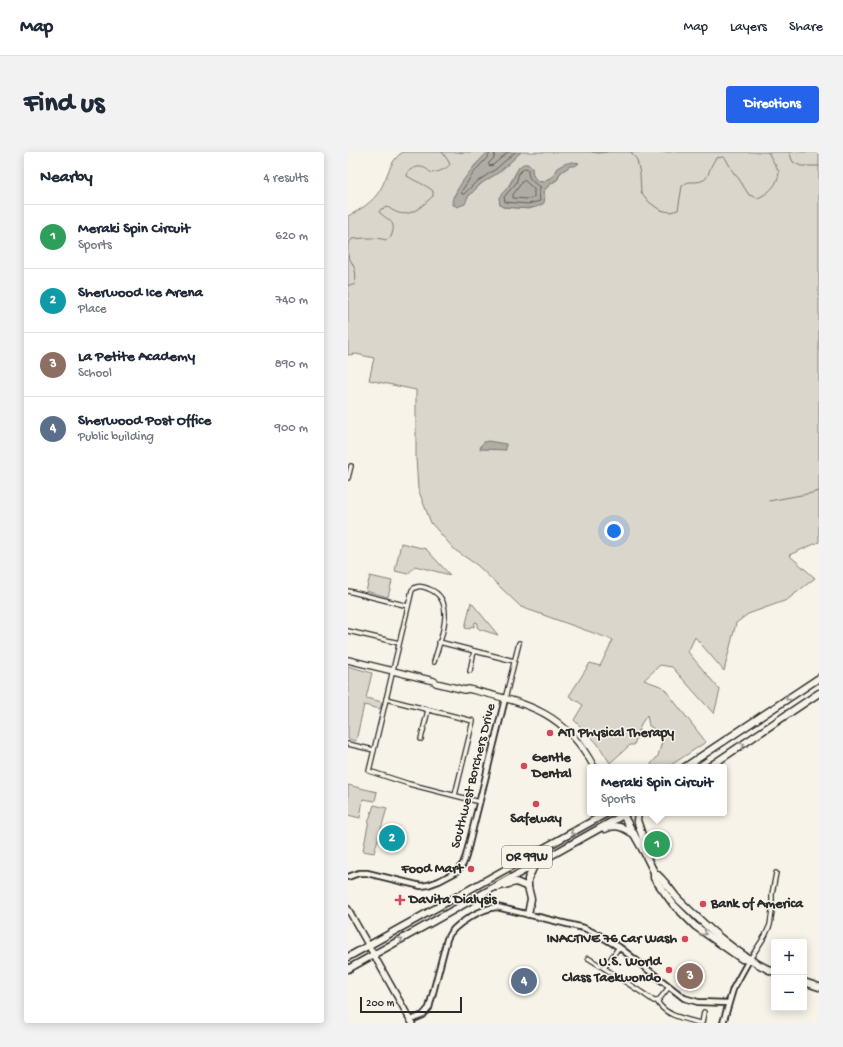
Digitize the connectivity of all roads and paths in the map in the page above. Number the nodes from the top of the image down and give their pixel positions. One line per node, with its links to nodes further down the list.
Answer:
1 (351, 466): 2 (street)
2 (349, 472): 3 (street)
3 (348, 478)
4 (348, 591): 5 (street)
5 (408, 606): 7 (street); 8 (street)
6 (348, 631): 8 (street)
7 (439, 642): 10 (street); 13 (street)
8 (399, 643): 14 (street)
9 (518, 643): 12 (street, Southwest Borchers Drive)
10 (474, 651): 12 (street); 15 (street)
11 (348, 660): 14 (main road)
12 (514, 661): 18 (street, Southwest Borchers Drive)
13 (434, 662)
14 (392, 671): 18 (main road); 19 (street)
15 (470, 671)
16 (819, 678): 25 (highway, one-way to 25)
17 (819, 693): 26 (highway, one-way to 17)
18 (505, 698): 24 (main road); 28 (street, Southwest Borchers Drive)
19 (386, 699): 20 (street); 23 (street)
20 (428, 710): 21 (street); 27 (street)
21 (421, 739)
22 (348, 744): 23 (street)
23 (374, 750): 27 (street)
24 (592, 764)
25 (690, 764)
26 (713, 764)
27 (455, 795): 28 (street)
28 (480, 802): 39 (street, Southwest Borchers Drive)
29 (600, 816): 46 (highway, OR 99W, one-way to 46)
30 (620, 816): 34 (highway, OR 99W)
31 (625, 816): 33 (highway)
32 (638, 816): 35 (highway)
33 (634, 834): 34 (highway); 35 (highway)
34 (575, 842): 36 (highway, OR 99W)
35 (642, 850): 37 (highway)
36 (535, 864): 40 (highway); 41 (highway, OR 99W)
37 (654, 872): 42 (highway); 45 (highway)
38 (776, 873): 51 (street)
39 (348, 877)
40 (528, 887): 41 (highway); 44 (highway)
41 (493, 888): 48 (highway, OR 99W, one-way to 41)
42 (675, 906): 45 (highway); 51 (highway, one-way to 51)
43 (348, 909): 46 (main road)
44 (528, 914): 47 (street); 61 (street)
45 (702, 922): 51 (highway)
46 (368, 946): 48 (main road); 49 (highway, OR 99W)
47 (619, 947): 52 (street); 56 (street)
48 (373, 954): 53 (highway, OR 99W); 61 (main road)
49 (348, 957)
50 (588, 958): 52 (street)
51 (749, 960): 54 (highway); 59 (street)
52 (604, 968): 58 (street)
53 (348, 969)
54 (771, 971)
55 (807, 983): 57 (highway)
56 (669, 987): 58 (street); 59 (street)
57 (819, 987)
58 (657, 1001): 62 (street)
59 (728, 1003): 63 (street)
60 (704, 1012): 62 (street)
61 (412, 1022)
62 (701, 1023)
63 (723, 1023)

